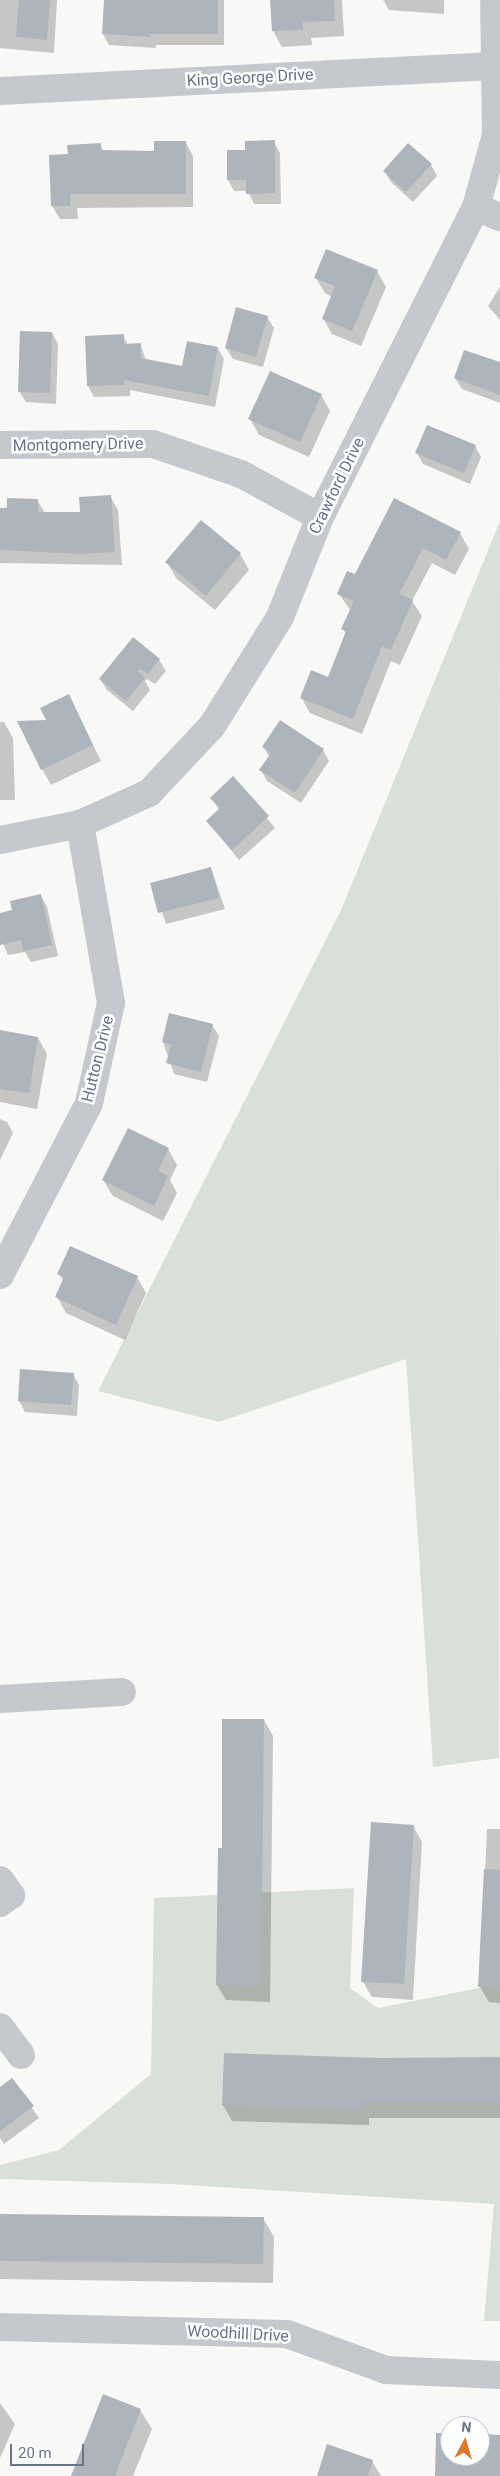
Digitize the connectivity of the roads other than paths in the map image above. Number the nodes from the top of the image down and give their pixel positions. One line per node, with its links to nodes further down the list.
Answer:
1 (494, 0): 2 (street, Crawford Drive)
2 (497, 65): 3 (street, King George Drive); 4 (street, Crawford Drive)
3 (0, 91)
4 (488, 212): 6 (street, Crawford Drive)
5 (0, 445): 6 (street, Montgomery Drive)
6 (320, 518): 7 (street, Crawford Drive)
7 (80, 824): 8 (street, Crawford Drive); 9 (street, Hutton Drive)
8 (0, 840)
9 (0, 1275)
10 (122, 1692): 11 (street)
11 (0, 1699)
12 (0, 1880): 13 (street)
13 (0, 1903)
14 (0, 2027): 15 (street)
15 (21, 2056)
16 (0, 2327): 17 (street, Woodhill Drive)
17 (500, 2374)

